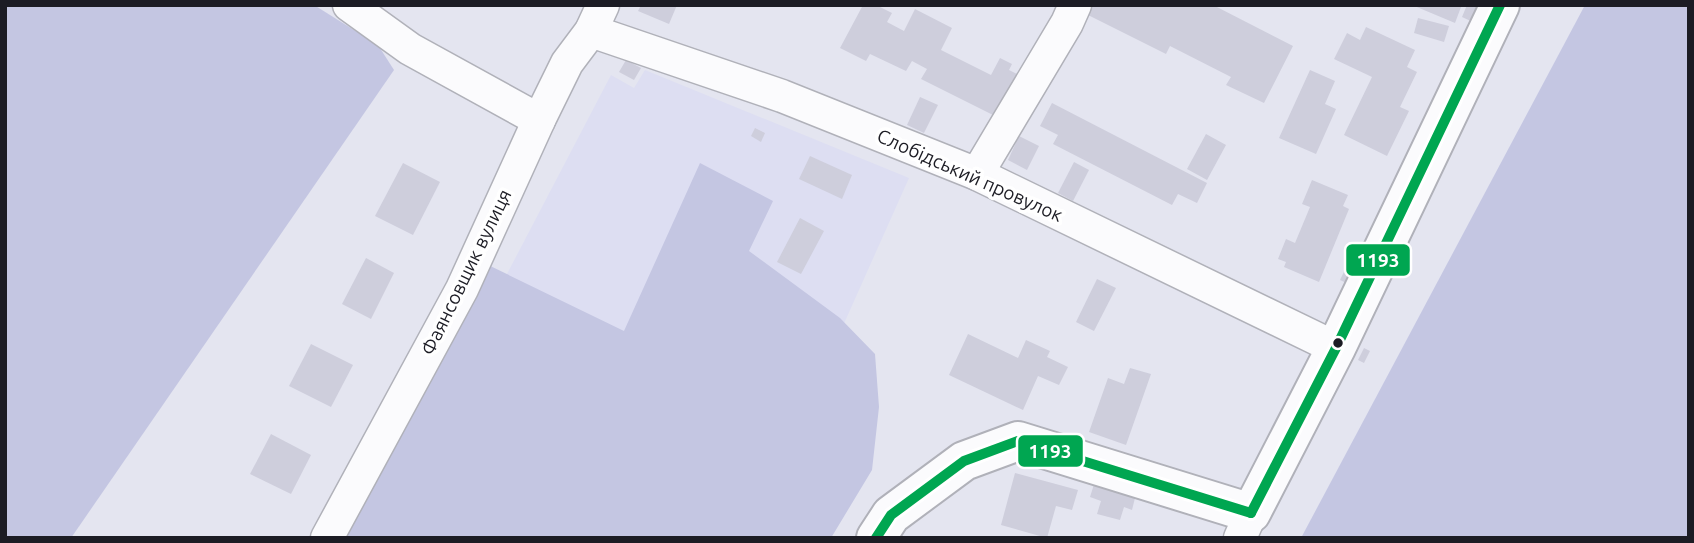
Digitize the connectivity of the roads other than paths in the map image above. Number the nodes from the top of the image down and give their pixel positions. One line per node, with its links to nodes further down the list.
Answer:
1 (349, 5): 5 (street)
2 (1075, 5): 6 (street)
3 (1500, 5): 7 (street)
4 (597, 18): 5 (street, Фаянсовщик вулиця); 6 (street, Слобідський провулок)
5 (539, 120): 10 (street, Фаянсовщик вулиця)
6 (977, 174): 7 (street, Слобідський провулок)
7 (1336, 348): 9 (street)
8 (884, 526): 9 (street)
9 (1246, 526)
10 (327, 538)

